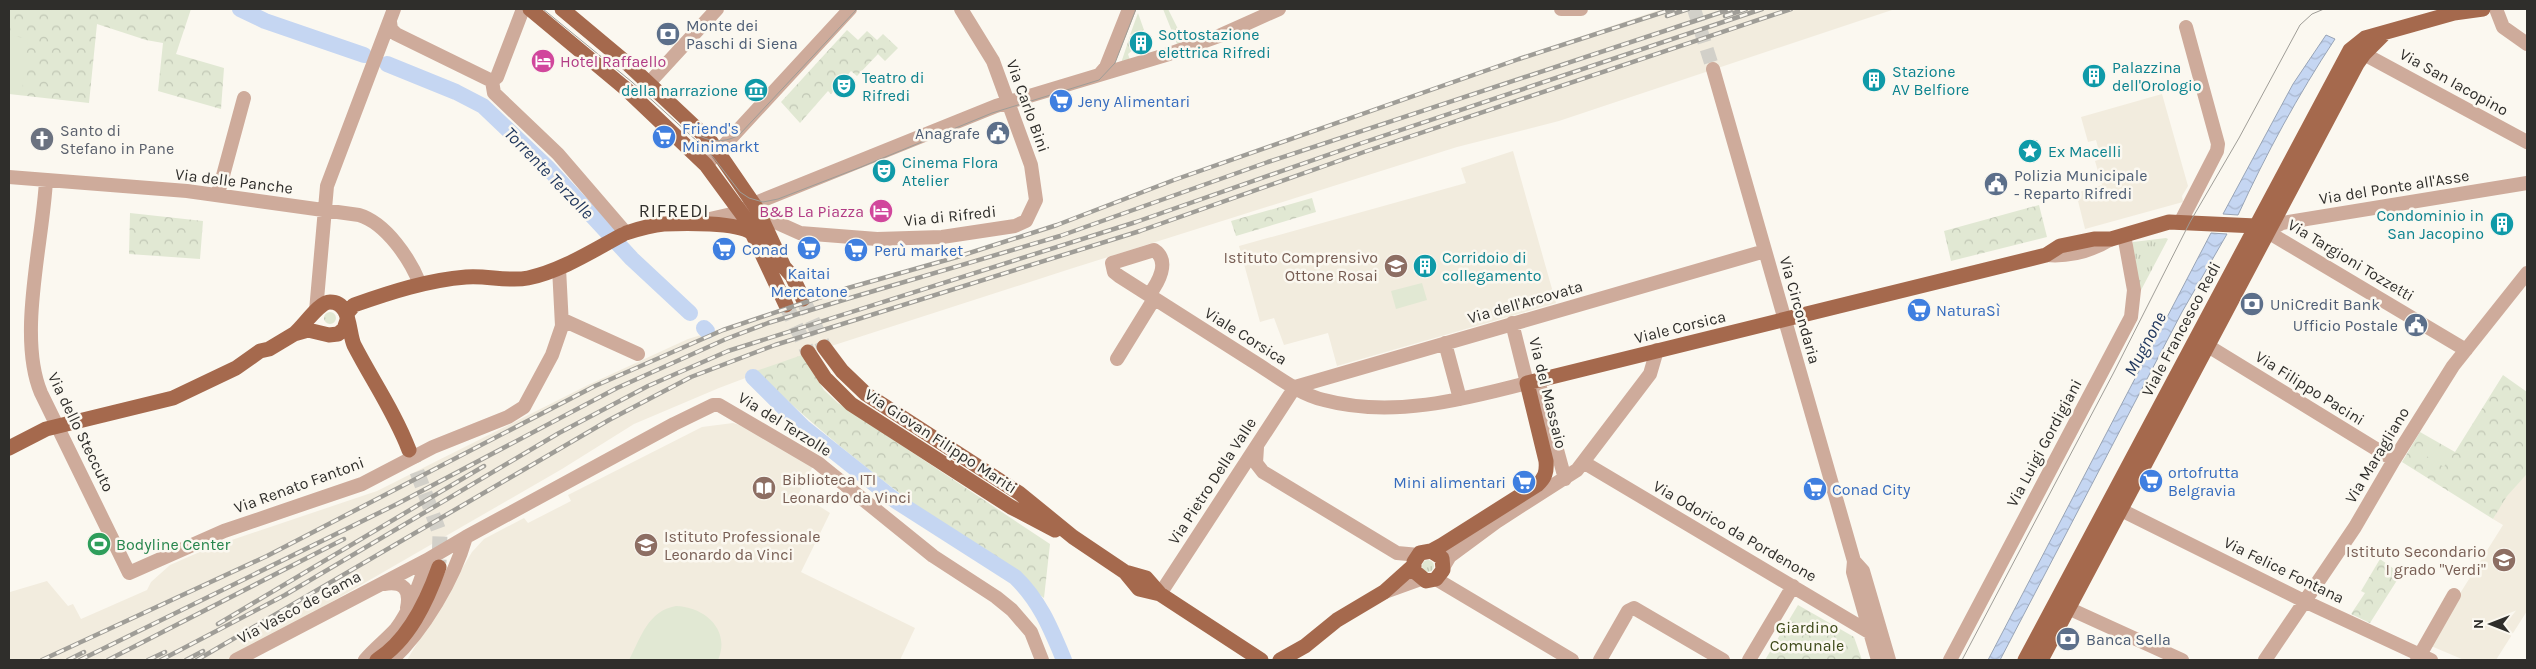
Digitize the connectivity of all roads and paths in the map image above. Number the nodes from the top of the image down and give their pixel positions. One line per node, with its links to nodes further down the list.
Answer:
1 (523, 9): 23 (street)
2 (530, 9): 29 (main road)
3 (718, 9): 24 (street)
4 (850, 9): 28 (street)
5 (961, 9): 26 (street, Via Carlo Bini)
6 (1129, 9): 22 (street)
7 (1279, 9): 22 (street)
8 (1561, 9): 9 (street)
9 (1581, 9)
10 (2483, 9): 13 (main road, Viale Francesco Redi)
11 (2496, 9): 18 (street)
12 (567, 10): 24 (main road)
13 (2458, 11): 16 (main road, Viale Francesco Redi)
14 (390, 13): 17 (street); 19 (street)
15 (2186, 27): 39 (street)
16 (2384, 34): 20 (main road, Viale Francesco Redi); 41 (main road, Viale Francesco Redi)
17 (398, 35): 19 (street); 23 (street)
18 (2527, 44)
19 (381, 45): 35 (street)
20 (2364, 54): 27 (street, Via San Iacopino); 41 (main road, Viale Francesco Redi)
21 (1713, 69): 45 (street, Via Circondaria)
22 (1100, 74): 26 (street)
23 (492, 81): 43 (street)
24 (649, 83): 28 (main road)
25 (244, 98): 34 (street)
26 (1010, 102): 33 (street); 38 (street, Via Carlo Bini)
27 (2527, 142)
28 (718, 151): 29 (street); 37 (main road)
29 (706, 164): 36 (main road)
30 (9, 178): 31 (street, Via delle Panche)
31 (46, 180): 34 (street, Via delle Panche); 72 (street, Via dello Steccuto)
32 (2527, 183): 41 (street, Via del Ponte all'Asse)
33 (789, 190): 37 (street); 37 (street)
34 (218, 194): 35 (street, Via delle Panche)
35 (324, 210): 48 (street, Via delle Panche); 50 (street)
36 (738, 213): 37 (street); 40 (street); 42 (main road)
37 (762, 213): 38 (street, Via di Rifredi); 49 (main road)
38 (1026, 221)
39 (2180, 222): 41 (main road, Viale Corsica); 44 (main road, Viale Corsica)
40 (688, 224): 42 (main road); 43 (main road)
41 (2262, 229): 61 (main road, Viale Francesco Redi); 63 (street, Via Targioni Tozzetti); 92 (main road, Viale Francesco Redi)
42 (752, 233): 51 (main road)
43 (624, 234): 46 (main road)
44 (2117, 237): 53 (main road, Viale Corsica); 113 (street, Via Luigi Gordigiani)
45 (1765, 250): 53 (street, Via Circondaria); 55 (street, Via dell'Arcovata)
46 (559, 268): 48 (main road); 54 (street)
47 (2527, 273): 63 (street, Via Maragliano)
48 (420, 284): 52 (main road)
49 (803, 299)
50 (320, 301): 52 (main road); 56 (main road); 57 (main road)
51 (786, 305)
52 (347, 319): 56 (main road); 59 (main road)
53 (1785, 319): 62 (main road, Viale Corsica); 83 (street, Via Circondaria)
54 (564, 320): 65 (street); 86 (street, Via Renato Fantoni)
55 (1512, 324): 58 (street, Via dell'Arcovata); 68 (street, Via del Massaio)
56 (327, 333): 57 (main road); 59 (main road)
57 (294, 334): 72 (main road)
58 (1445, 343): 67 (street, Via dell'Arcovata); 71 (street)
59 (354, 345): 75 (main road)
60 (824, 346): 82 (main road, Via Giovan Filippo Mariti)
61 (2208, 346): 76 (street, Via Filippo Pacini); 80 (main road, Viale Francesco Redi)
62 (1658, 350): 68 (main road, Viale Corsica); 77 (street)
63 (2466, 350): 76 (street, Via Maragliano)
64 (808, 352): 82 (main road, Via Giovan Filippo Mariti)
65 (638, 354)
66 (1117, 359): 69 (street, Viale Corsica)
67 (1324, 378): 69 (street, Via dell'Arcovata); 70 (street)
68 (1533, 382): 71 (street, Viale Corsica); 78 (main road, Via del Massaio); 79 (street, Via del Massaio)
69 (1295, 387): 70 (street, Viale Corsica); 73 (street, Via Pietro Della Valle)
70 (1320, 399): 71 (street, Viale Corsica)
71 (1460, 399)
72 (58, 426): 74 (main road); 86 (street, Via dello Steccuto)
73 (1258, 443): 85 (street); 89 (street, Via Pietro Della Valle)
74 (9, 448)
75 (409, 450)
76 (2394, 460): 91 (street, Via Maragliano)
77 (1583, 462): 79 (street); 88 (street, Via Odorico da Pordenone)
78 (1546, 472): 79 (street); 85 (main road)
79 (1565, 479): 85 (street)
80 (2121, 510): 91 (street, Via Felice Fontana); 92 (main road, Viale Francesco Redi)
81 (466, 537): 84 (street, Via Vasco de Gama); 100 (street); 101 (street, Via del Terzolle)
82 (1072, 537): 89 (main road, Via Giovan Filippo Mariti)
83 (1854, 560): 95 (street, Via Circondaria); 112 (street, Via Circondaria)
84 (433, 564): 87 (street, Via Vasco de Gama); 93 (street); 100 (main road)
85 (1427, 566): 94 (main road); 107 (street)
86 (130, 573)
87 (379, 585): 93 (street, Via Vasco de Gama); 99 (street, Via Vasco de Gama)
88 (1793, 586): 95 (street, Via Odorico da Pordenone); 110 (street)
89 (1160, 594): 96 (main road, Via Giovan Filippo Mariti)
90 (2454, 595): 98 (street)
91 (2304, 601): 98 (street, Via Felice Fontana); 117 (street, Via Maragliano)
92 (2062, 605): 114 (main road, Viale Francesco Redi); 115 (main road, Viale Francesco Redi); 116 (street)
93 (406, 613): 100 (street)
94 (1337, 620): 97 (main road); 104 (main road)
95 (1869, 632): 111 (street, Via Circondaria)
96 (1228, 640): 102 (main road); 103 (main road, Via Giovan Filippo Mariti)
97 (1305, 646): 105 (main road); 106 (street)
98 (2423, 659)
99 (236, 660)
100 (383, 660)
101 (1042, 660)
102 (1240, 660)
103 (1262, 660)
104 (1273, 660)
105 (1280, 660)
106 (1300, 660)
107 (1572, 660)
108 (1600, 660): 109 (street)
109 (1723, 660)
110 (1748, 660)
111 (1878, 660)
112 (1889, 660)
113 (1950, 660)
114 (2025, 660)
115 (2041, 660)
116 (2182, 660)
117 (2265, 660)

